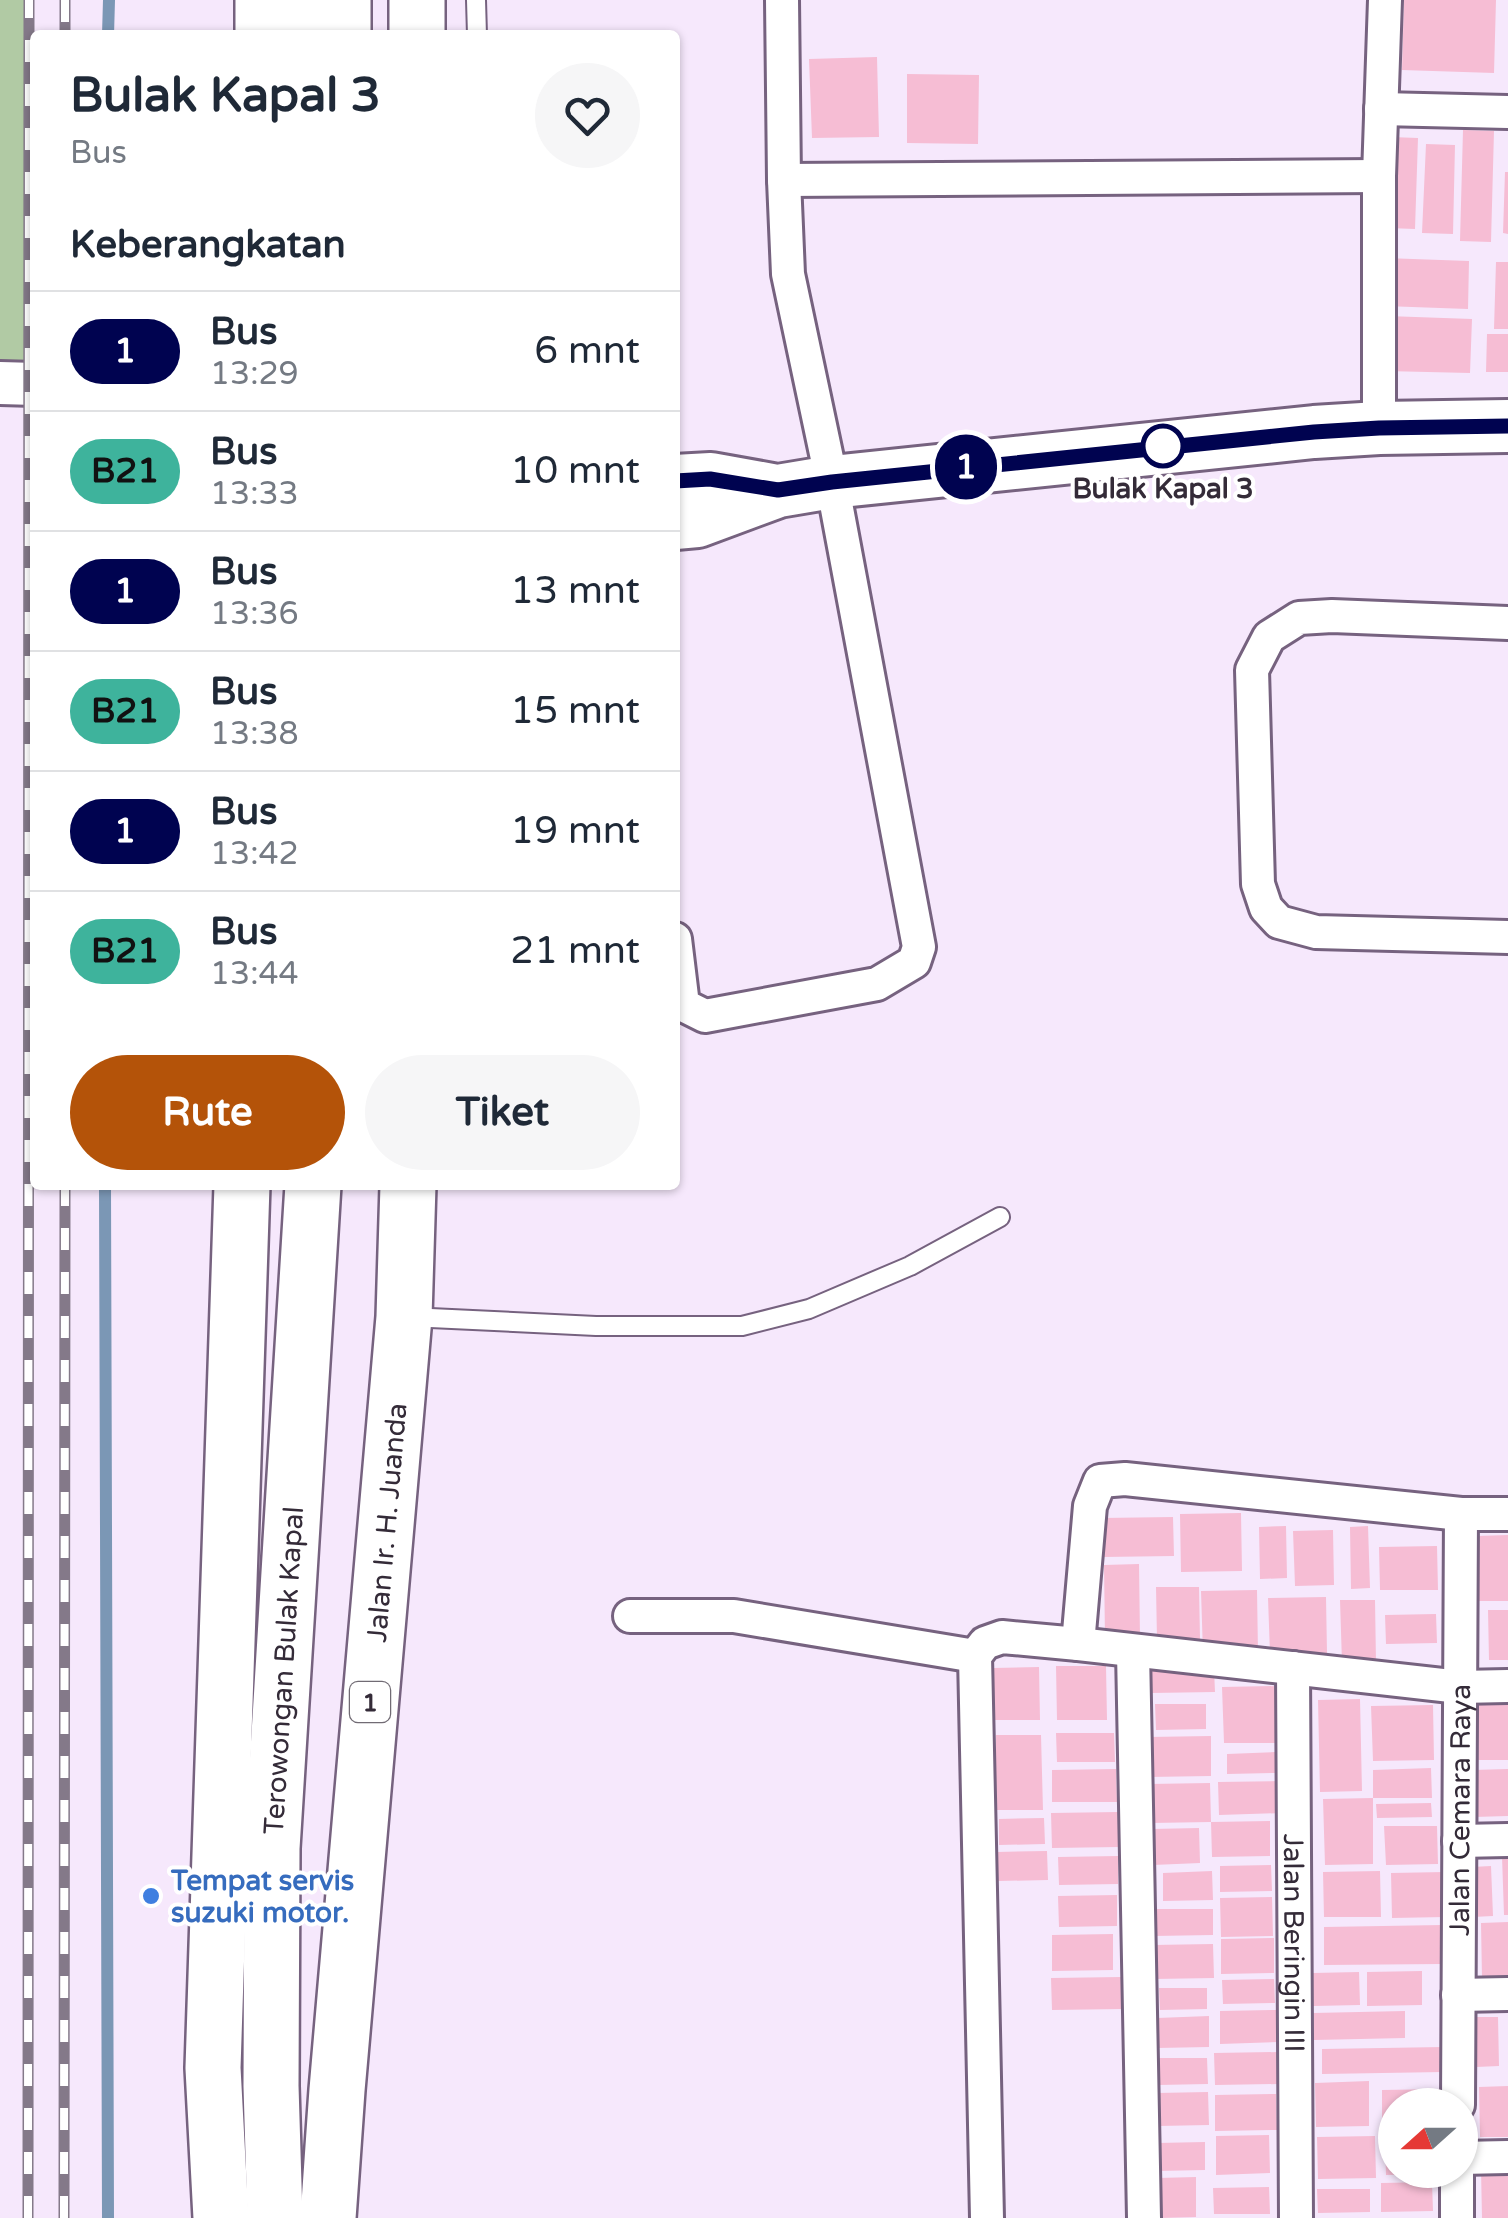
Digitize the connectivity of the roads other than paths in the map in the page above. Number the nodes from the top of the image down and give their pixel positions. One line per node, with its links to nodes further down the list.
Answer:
1 (262, 0): 8 (highway)
2 (302, 0): 9 (highway)
3 (343, 0): 10 (highway)
4 (417, 0): 11 (highway)
5 (476, 0): 12 (lane)
6 (782, 0): 16 (street)
7 (1385, 0): 13 (street)
8 (263, 30)
9 (303, 30)
10 (343, 30)
11 (417, 30)
12 (478, 30)
13 (1381, 109): 14 (street); 15 (street)
14 (1508, 112)
15 (1379, 176): 16 (street); 20 (street)
16 (784, 180): 21 (street)
17 (0, 383): 18 (street)
18 (30, 384)
19 (1508, 426): 20 (main road)
20 (1379, 428): 21 (main road)
21 (832, 482): 22 (main road); 25 (street)
22 (682, 508)
23 (1508, 623): 24 (street)
24 (1508, 937)
25 (680, 980)
26 (242, 1190): 49 (highway)
27 (285, 1190): 50 (highway, Terowongan Bulak Kapal)
28 (313, 1190): 51 (highway, Terowongan Bulak Kapal)
29 (408, 1190): 31 (highway, Jalan Ir. H. Juanda / 1)
30 (1000, 1218): 31 (lane)
31 (404, 1317): 52 (highway, Jalan Ir. H. Juanda / 1)
32 (1461, 1514): 33 (street); 35 (street); 40 (street, Jalan Cemara Raya)
33 (1508, 1514)
34 (630, 1616): 37 (street)
35 (1078, 1644): 36 (street); 37 (street)
36 (1133, 1651): 38 (street); 54 (street)
37 (974, 1656): 53 (street)
38 (1293, 1668): 40 (street); 55 (street, Jalan Beringin III)
39 (1508, 1686): 40 (street)
40 (1460, 1687): 41 (street, Jalan Cemara Raya)
41 (1459, 1840): 42 (street); 44 (street, Jalan Cemara Raya)
42 (1508, 1840)
43 (1508, 1994): 44 (street)
44 (1458, 1995): 45 (street, Jalan Cemara Raya)
45 (1458, 2088)
46 (1508, 2157): 47 (street)
47 (1478, 2158)
48 (1457, 2188): 56 (street)
49 (221, 2218)
50 (258, 2218)
51 (275, 2218)
52 (328, 2218)
53 (986, 2218)
54 (1144, 2218)
55 (1296, 2218)
56 (1457, 2218)

